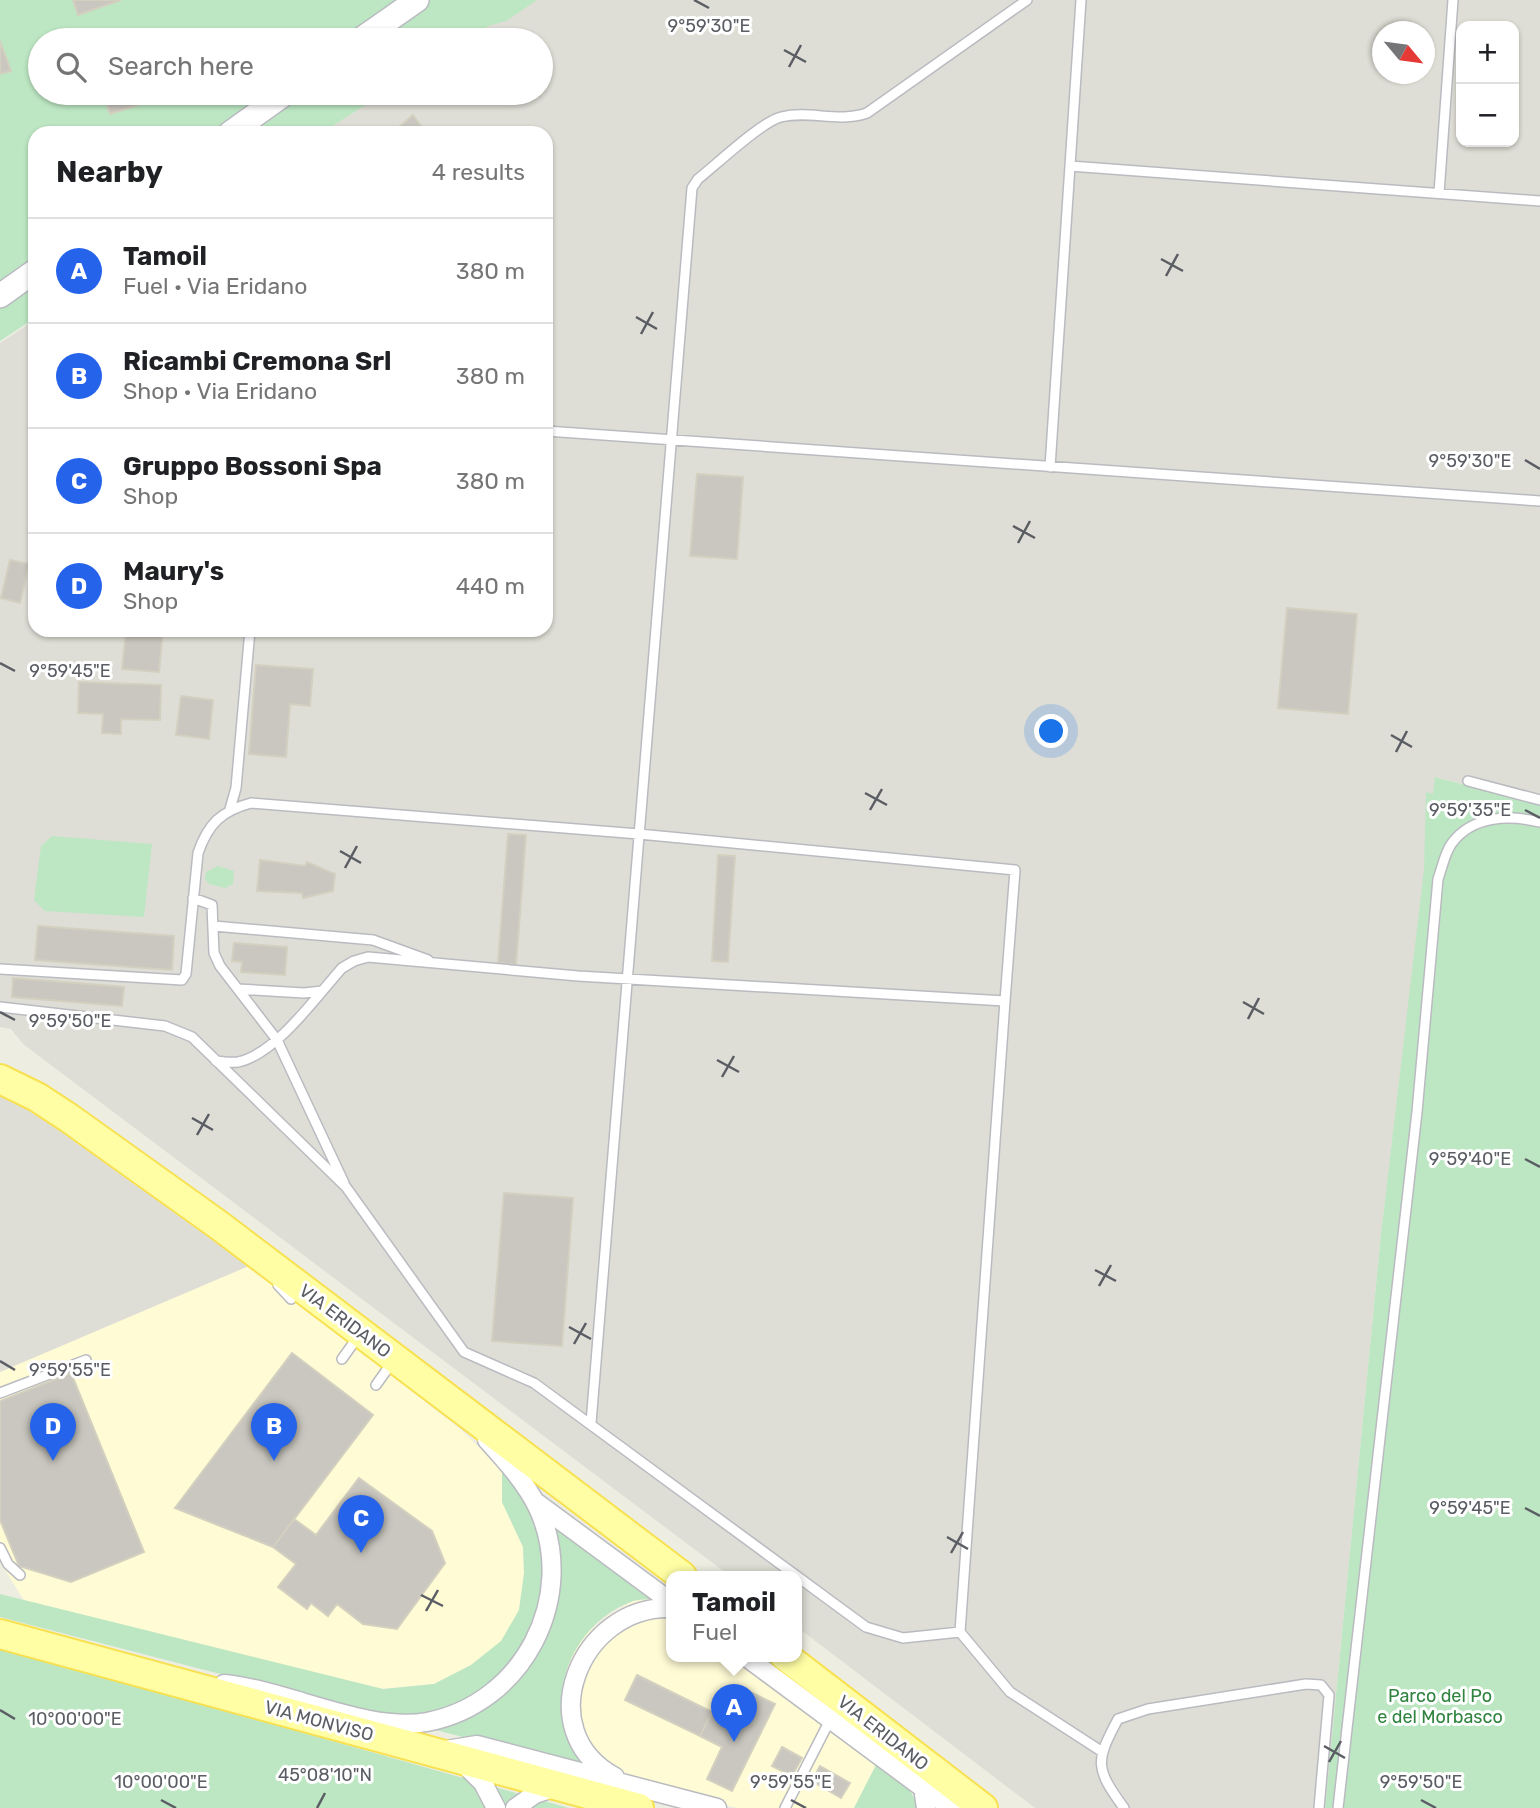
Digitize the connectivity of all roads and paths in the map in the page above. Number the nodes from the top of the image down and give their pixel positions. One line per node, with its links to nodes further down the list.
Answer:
1 (417, 0): 5 (street)
2 (1027, 0): 14 (lane)
3 (1081, 0): 8 (lane)
4 (1453, 0): 9 (lane)
5 (377, 28)
6 (269, 105): 7 (street)
7 (240, 126)
8 (1070, 166): 9 (lane); 15 (lane)
9 (1439, 193): 10 (lane)
10 (1540, 201)
11 (28, 276): 12 (street)
12 (0, 296)
13 (553, 432): 14 (lane)
14 (672, 440): 15 (lane); 22 (lane)
15 (1050, 467): 16 (lane)
16 (1540, 501)
17 (249, 637): 20 (lane)
18 (1468, 781): 19 (lane)
19 (1540, 800)
20 (230, 809): 22 (lane); 23 (lane)
21 (1540, 821): 74 (lane)
22 (639, 834): 27 (lane); 30 (lane)
23 (193, 898): 24 (lane); 26 (lane)
24 (214, 926): 25 (lane); 28 (lane)
25 (440, 965): 27 (lane); 29 (lane)
26 (0, 968)
27 (627, 976): 30 (lane); 45 (lane)
28 (238, 989): 29 (lane); 32 (lane)
29 (322, 991): 32 (lane)
30 (1005, 1001): 54 (lane)
31 (0, 1007): 33 (lane)
32 (276, 1040): 33 (lane); 35 (lane)
33 (216, 1061): 35 (lane)
34 (0, 1079): 36 (main road, VIA ERIDANO)
35 (346, 1188): 45 (lane)
36 (258, 1255): 37 (lane); 43 (main road, VIA ERIDANO)
37 (291, 1299)
38 (352, 1345): 39 (lane)
39 (342, 1359)
40 (86, 1360): 44 (lane)
41 (386, 1371): 42 (lane)
42 (376, 1385)
43 (437, 1391): 46 (street); 48 (main road, VIA ERIDANO)
44 (0, 1393)
45 (591, 1423): 49 (lane)
46 (534, 1501): 52 (street); 58 (street)
47 (0, 1548): 50 (lane)
48 (675, 1571)
49 (791, 1571)
50 (20, 1575)
51 (802, 1579): 54 (lane)
52 (666, 1598)
53 (666, 1609): 64 (street)
54 (960, 1632): 60 (lane)
55 (0, 1634): 58 (main road, VIA MONVISO)
56 (753, 1662): 59 (street)
57 (793, 1662): 71 (main road, VIA ERIDANO)
58 (168, 1679): 61 (main road, VIA MONVISO)
59 (830, 1720): 63 (street); 68 (lane)
60 (1101, 1751): 72 (lane); 73 (lane)
61 (446, 1756): 62 (main road, VIA MONVISO); 64 (street); 65 (street)
62 (557, 1786): 64 (main road, VIA MONVISO); 66 (street)
63 (923, 1788): 69 (street); 70 (street)
64 (635, 1797): 67 (street)
65 (496, 1808)
66 (515, 1808)
67 (717, 1808)
68 (785, 1808)
69 (926, 1808)
70 (952, 1808)
71 (983, 1808)
72 (1124, 1808)
73 (1319, 1808)
74 (1338, 1808)

